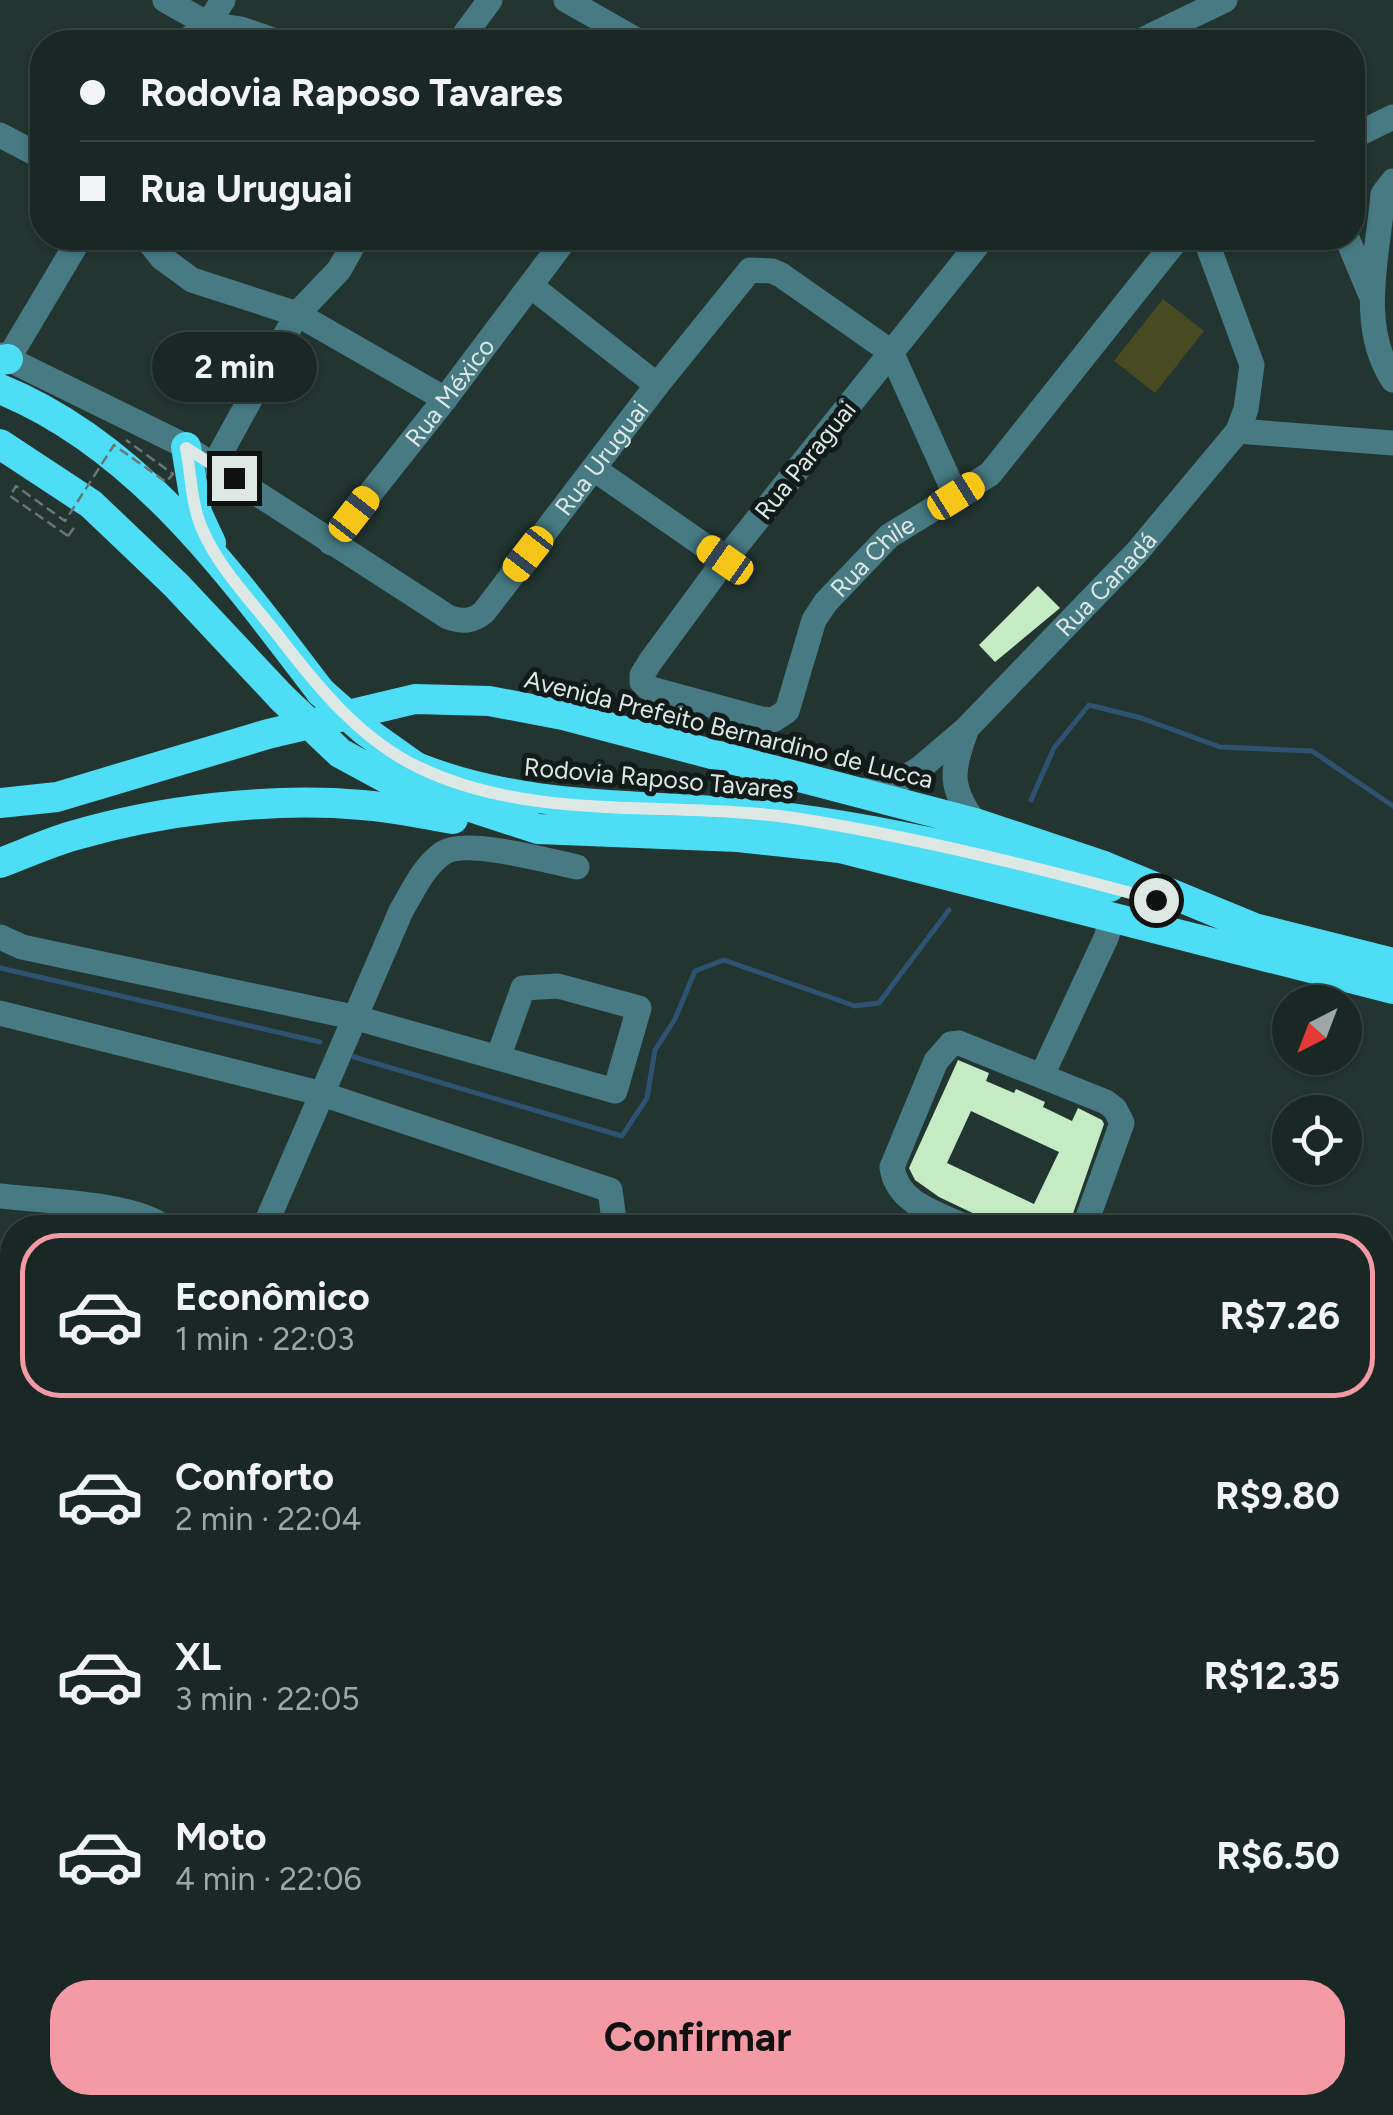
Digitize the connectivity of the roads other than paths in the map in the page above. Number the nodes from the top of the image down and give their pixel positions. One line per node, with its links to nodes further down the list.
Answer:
1 (164, 0): 6 (street)
2 (223, 0): 6 (street)
3 (490, 0): 9 (street)
4 (566, 0): 10 (street)
5 (1225, 0): 11 (street)
6 (208, 24): 7 (street); 8 (street)
7 (201, 30)
8 (242, 30)
9 (469, 30)
10 (619, 30)
11 (1163, 30)
12 (1393, 117): 13 (street)
13 (1365, 131)
14 (0, 134): 15 (street)
15 (30, 151)
16 (1393, 181): 17 (street)
17 (1386, 228): 27 (street)
18 (72, 250): 31 (street)
19 (156, 250): 28 (street)
20 (351, 250): 28 (street)
21 (557, 250): 26 (street, Rua México)
22 (974, 250): 30 (street, Rua Paraguai)
23 (1169, 250): 42 (street, Rua Chile)
24 (1209, 250): 36 (street)
25 (1351, 250): 27 (street)
26 (531, 286): 33 (street); 35 (street, Rua México)
27 (1370, 293): 29 (street)
28 (297, 314): 35 (street); 40 (street)
29 (1385, 325): 32 (street)
30 (891, 352): 33 (street, Rua Uruguai); 42 (street); 45 (street, Rua Paraguai)
31 (3, 358): 39 (street, Rua Uruguai)
32 (1393, 380)
33 (658, 384): 41 (street, Rua Uruguai)
34 (0, 389): 44 (highway, Rodovia Raposo Tavares)
35 (445, 399): 43 (street, Rua México)
36 (1238, 431): 37 (street); 47 (street, Rua Canadá)
37 (1393, 443)
38 (0, 444): 48 (highway, Rodovia Raposo Tavares, bridge)
39 (186, 448): 40 (street, Rua Uruguai); 44 (highway)
40 (214, 464): 43 (street, Rua Uruguai)
41 (594, 469): 43 (street, Rua Uruguai); 45 (street)
42 (956, 496): 46 (street, Rua Chile)
43 (331, 543)
44 (217, 555): 48 (highway, Rodovia Raposo Tavares, bridge)
45 (725, 560): 46 (street, Rua Paraguai)
46 (648, 688)
47 (966, 729): 49 (street, Rua Canadá); 51 (street)
48 (413, 779): 52 (highway, Rodovia Raposo Tavares); 56 (highway, Rodovia Raposo Tavares)
49 (859, 792): 50 (highway, Avenida Prefeito Bernardino de Lucca); 51 (highway, Avenida Prefeito Bernardino de Lucca)
50 (0, 803)
51 (975, 823): 56 (highway, Avenida Prefeito Bernardino de Lucca)
52 (538, 829): 53 (highway); 55 (highway, Rodovia Raposo Tavares)
53 (0, 862)
54 (577, 866): 61 (street)
55 (1113, 916): 59 (highway, Rodovia Raposo Tavares); 63 (street)
56 (1262, 931): 58 (highway, Rodovia Raposo Tavares)
57 (0, 938): 61 (street)
58 (1393, 963)
59 (1393, 989)
60 (0, 1014): 64 (street)
61 (353, 1017): 62 (street); 64 (street)
62 (498, 1058): 62 (street)
63 (1042, 1075): 69 (street); 70 (street)
64 (319, 1094): 67 (street); 68 (street)
65 (0, 1196): 66 (street)
66 (141, 1215)
67 (269, 1215)
68 (613, 1215)
69 (941, 1215)
70 (1089, 1215)

